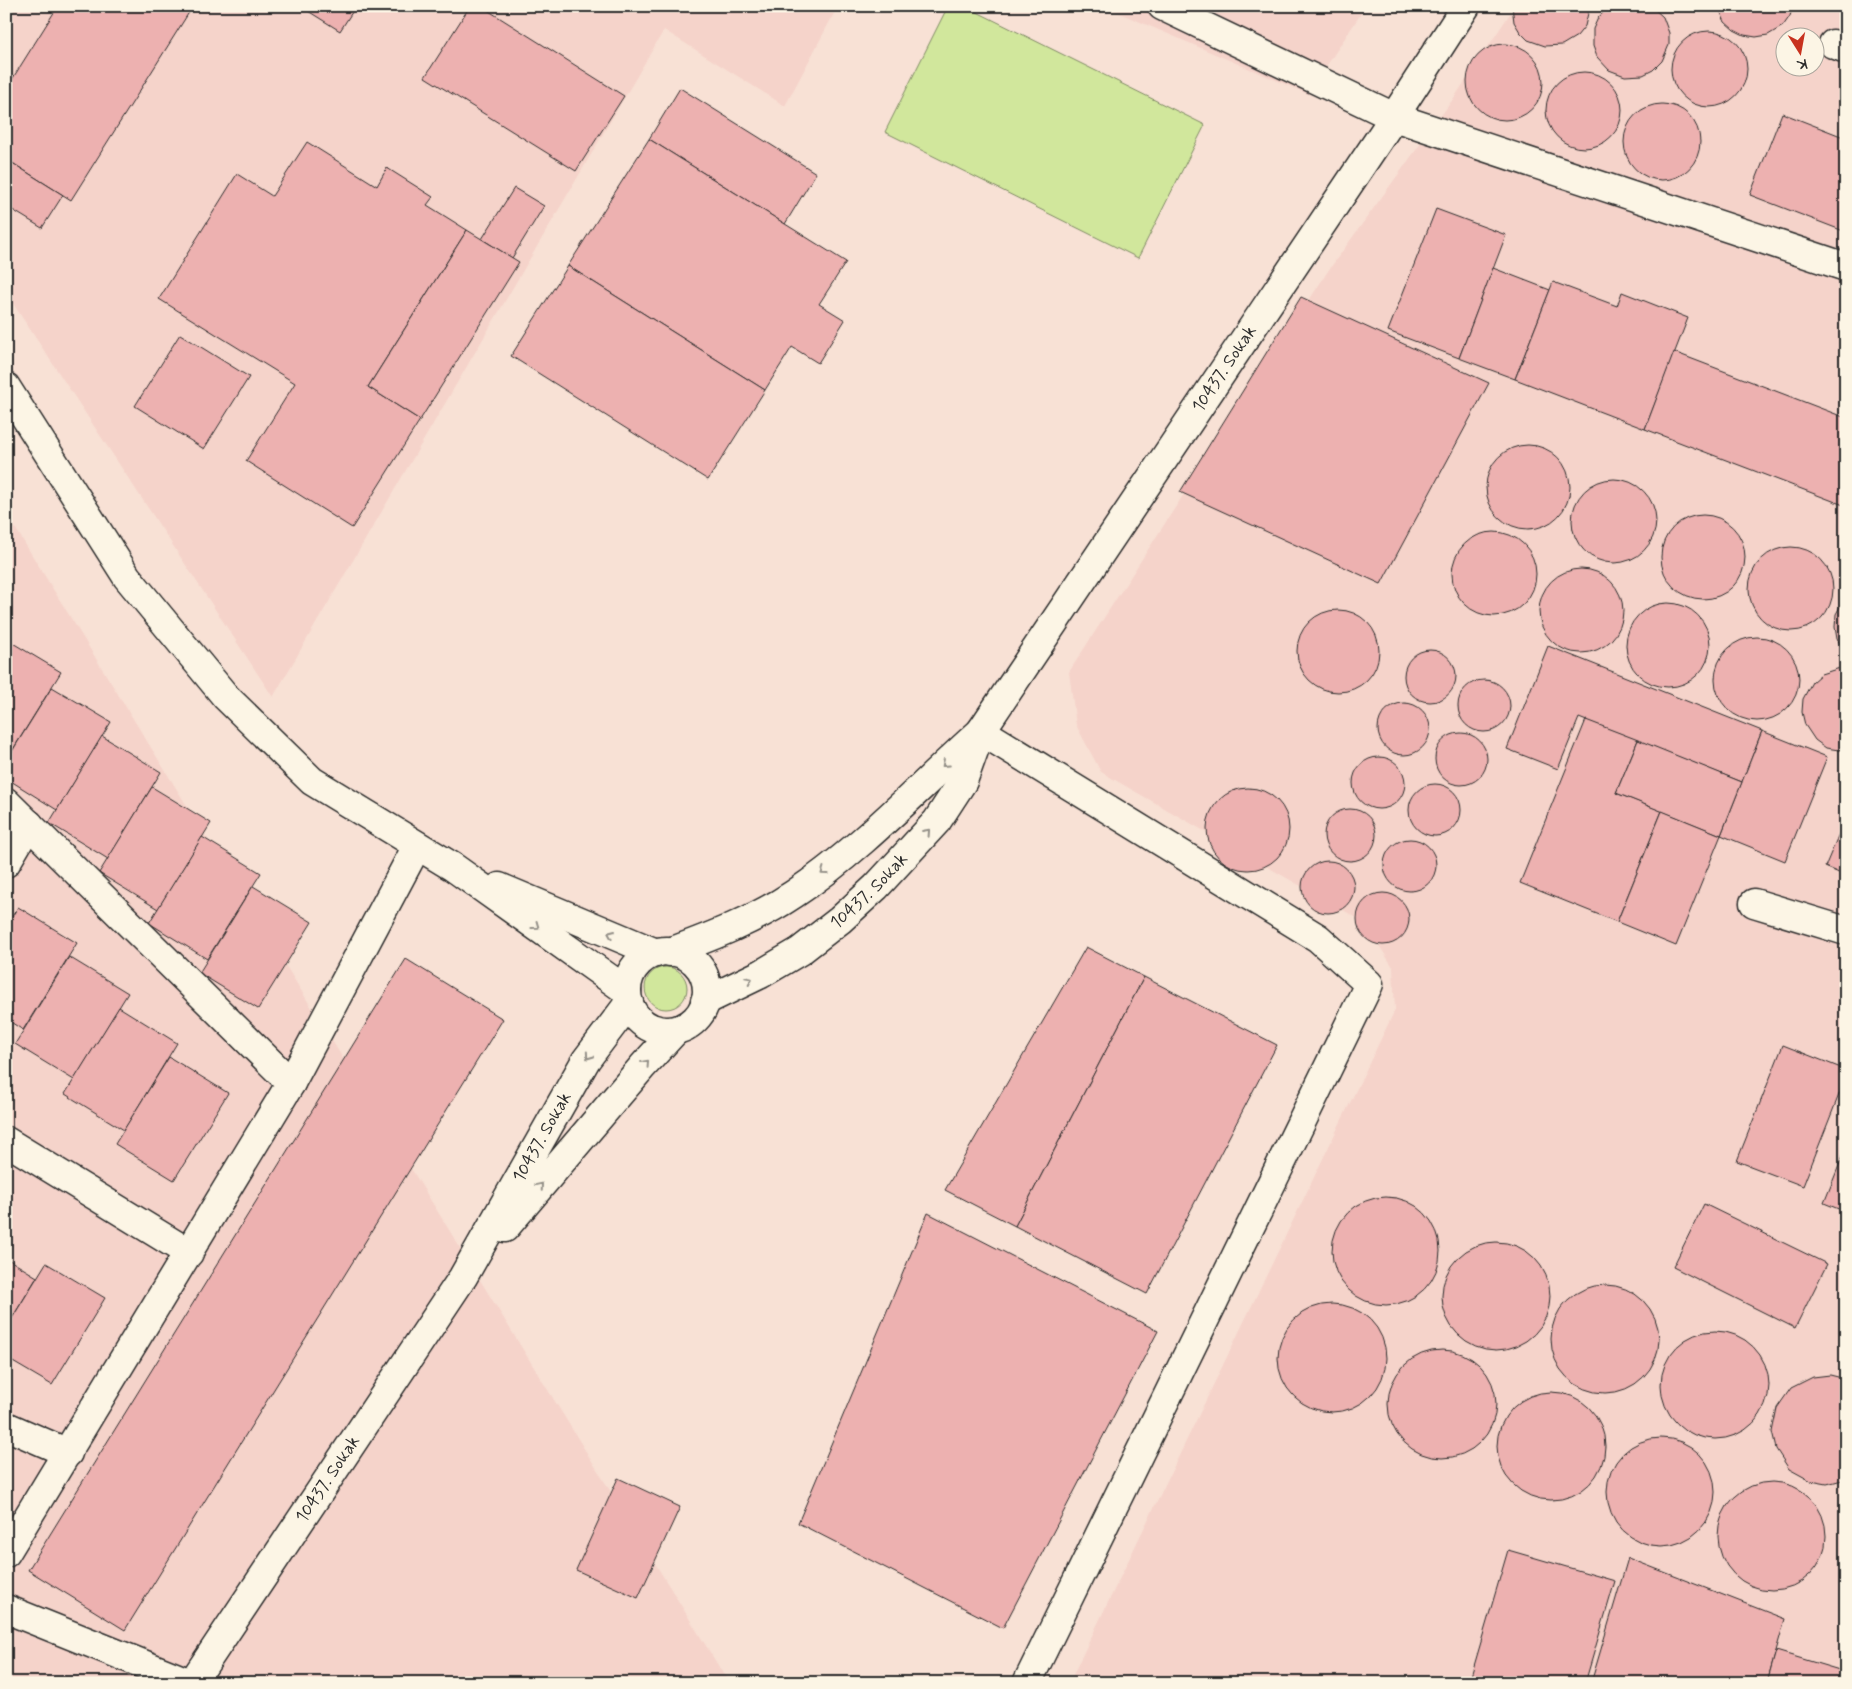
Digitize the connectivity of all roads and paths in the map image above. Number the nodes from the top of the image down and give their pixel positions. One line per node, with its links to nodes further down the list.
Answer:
1 (1162, 6): 3 (street)
2 (1466, 6): 3 (street, 10437. Sokak)
3 (1394, 117): 4 (street); 6 (street, 10437. Sokak)
4 (1846, 267)
5 (6, 387): 9 (street)
6 (981, 731): 14 (street, 10437. Sokak, one-way to 14); 16 (street, 10437. Sokak, one-way to 6); 27 (street)
7 (6, 802): 8 (street)
8 (29, 824): 10 (street); 18 (street)
9 (417, 846): 11 (street); 18 (street)
10 (6, 863)
11 (453, 867): 14 (street, one-way to 11); 15 (street, one-way to 15)
12 (1754, 902): 13 (street)
13 (1846, 931)
14 (663, 952): 15 (street); 16 (street)
15 (628, 997): 17 (street); 21 (street, 10437. Sokak, one-way to 21)
16 (705, 1001): 17 (street)
17 (676, 1030): 21 (street, 10437. Sokak, one-way to 17)
18 (291, 1083): 20 (street)
19 (6, 1141): 20 (street)
20 (189, 1253): 23 (street)
21 (463, 1277): 26 (street, 10437. Sokak)
22 (6, 1426): 23 (street)
23 (68, 1453): 24 (street)
24 (6, 1554)
25 (6, 1609): 26 (street)
26 (191, 1683)
27 (1027, 1683)

